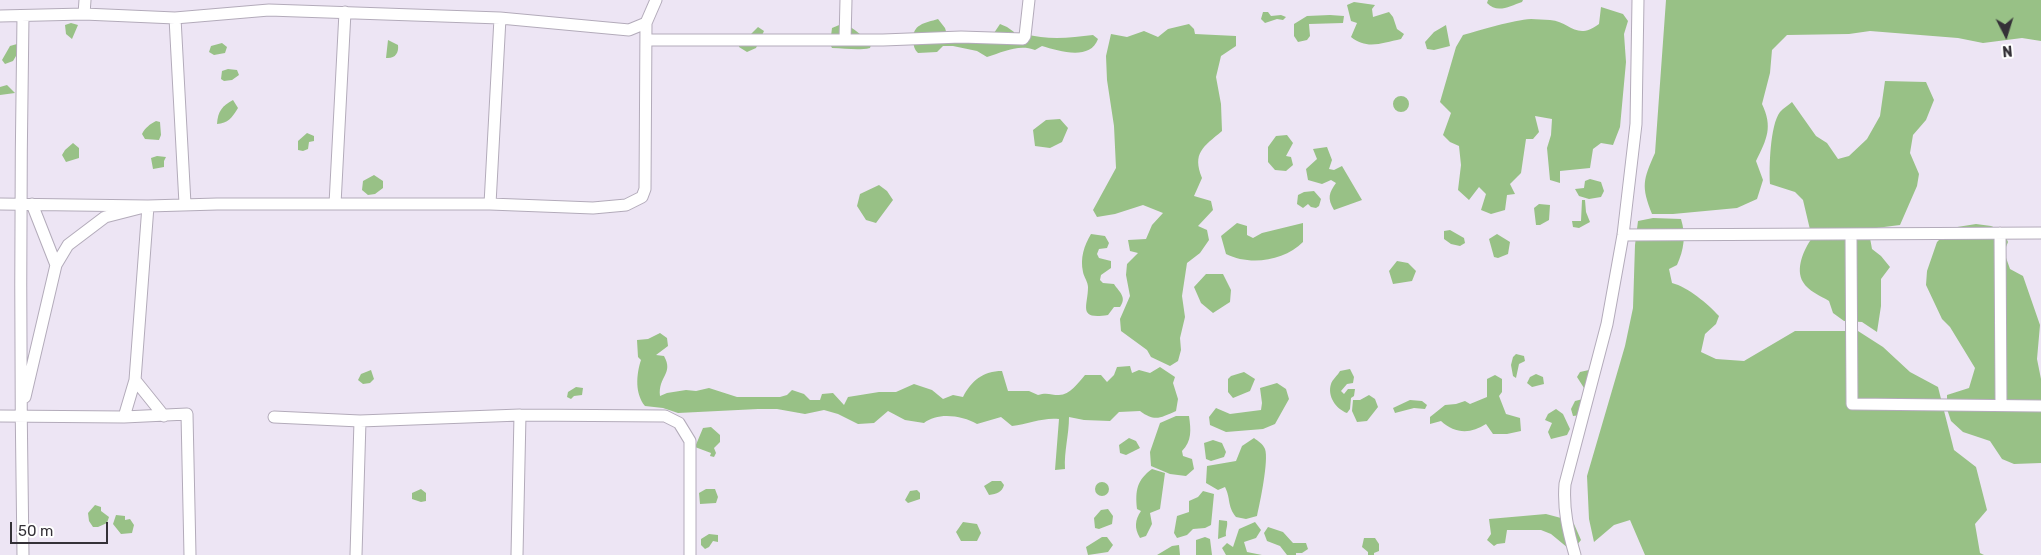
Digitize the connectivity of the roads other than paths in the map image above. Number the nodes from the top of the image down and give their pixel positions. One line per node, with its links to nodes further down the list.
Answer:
1 (85, 0): 8 (street)
2 (656, 0): 13 (street)
3 (846, 0): 15 (street)
4 (1028, 0): 15 (street)
5 (1638, 0): 24 (street)
6 (294, 6): 7 (street); 11 (street)
7 (345, 12): 12 (street); 19 (street)
8 (84, 14): 10 (street); 11 (street)
9 (0, 16): 10 (street)
10 (23, 16): 17 (street)
11 (175, 18): 18 (street)
12 (500, 18): 13 (street); 20 (street)
13 (646, 24): 14 (street)
14 (646, 40): 15 (street); 20 (street)
15 (845, 40)
16 (0, 204): 17 (street)
17 (26, 204): 21 (street); 26 (street); 32 (street)
18 (185, 204): 19 (street); 21 (street)
19 (335, 204): 20 (street)
20 (490, 204)
21 (148, 206): 26 (street); 27 (street)
22 (2041, 233): 23 (street)
23 (2000, 234): 25 (street); 28 (street)
24 (1622, 235): 25 (street); 42 (street)
25 (1851, 235): 28 (street)
26 (56, 265): 32 (street)
27 (135, 380): 33 (street); 34 (street)
28 (2001, 405): 29 (street)
29 (2041, 406)
30 (520, 415): 36 (street); 40 (street); 41 (street)
31 (0, 416): 32 (street)
32 (20, 416): 34 (street); 37 (street)
33 (164, 416): 34 (street); 38 (street)
34 (124, 417)
35 (274, 417): 36 (street)
36 (360, 421): 39 (street)
37 (23, 555)
38 (190, 555)
39 (356, 555)
40 (517, 555)
41 (690, 555)
42 (1575, 555)

